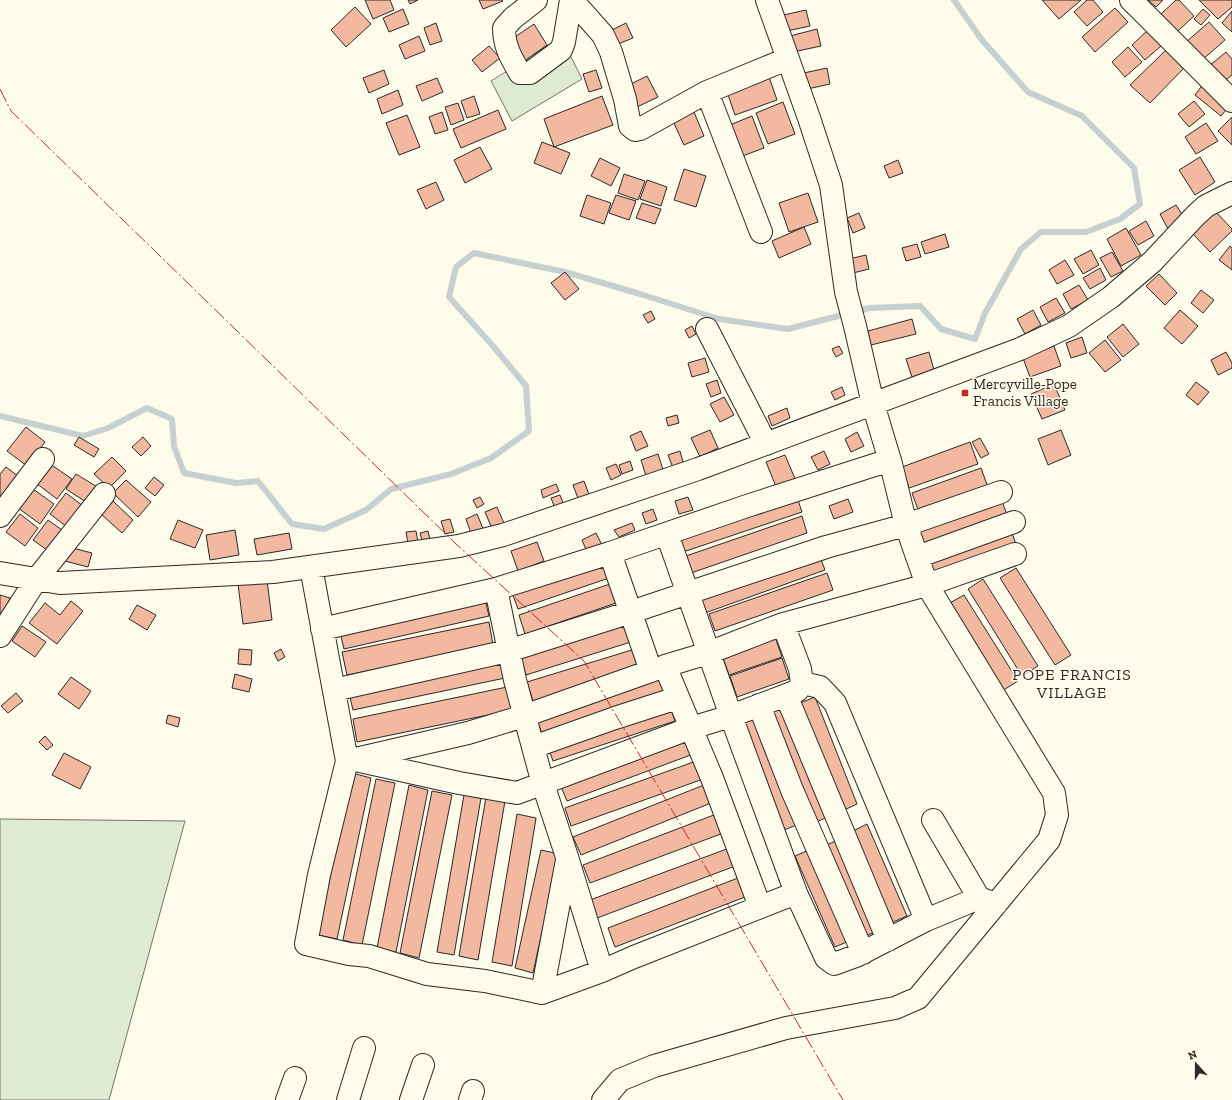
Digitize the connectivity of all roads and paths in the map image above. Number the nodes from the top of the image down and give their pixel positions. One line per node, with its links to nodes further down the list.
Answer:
1 (536, 0): 2 (street)
2 (572, 0): 6 (street)
3 (767, 0): 5 (street)
4 (1131, 0): 7 (street)
5 (787, 59): 6 (street); 11 (street)
6 (707, 92): 9 (street)
7 (1232, 102)
8 (1232, 193): 11 (street)
9 (761, 232)
10 (707, 329): 12 (street)
11 (873, 404): 12 (street); 14 (street)
12 (766, 444): 24 (street)
13 (43, 459): 17 (street)
14 (890, 460): 19 (street); 20 (street)
15 (1001, 492): 19 (street)
16 (104, 494): 26 (street)
17 (0, 516)
18 (1014, 522): 23 (street)
19 (906, 525): 23 (street); 29 (street)
20 (667, 534): 21 (street); 29 (street)
21 (610, 553): 28 (street); 30 (street)
22 (1015, 554): 27 (street)
23 (917, 557): 27 (street)
24 (311, 567): 26 (street); 32 (street)
25 (0, 574): 26 (street)
26 (36, 580): 33 (street)
27 (927, 585): 31 (street); 50 (street)
28 (496, 589): 32 (street); 34 (street)
29 (687, 592): 30 (street); 35 (street)
30 (631, 612): 34 (street); 36 (street)
31 (783, 624): 35 (street); 37 (street)
32 (322, 629): 38 (street)
33 (0, 636)
34 (508, 651): 38 (street); 41 (street)
35 (708, 653): 36 (street); 42 (street)
36 (658, 668): 39 (street); 41 (street)
37 (794, 689): 40 (street); 52 (street); 53 (street)
38 (334, 690): 45 (street)
39 (677, 698): 43 (street); 44 (street)
40 (759, 705): 42 (street); 54 (street)
41 (524, 716): 44 (street); 45 (street)
42 (731, 716): 43 (street); 49 (street)
43 (691, 728): 46 (street); 51 (street)
44 (533, 747): 46 (street)
45 (350, 760): 46 (street); 56 (street)
46 (543, 784): 48 (street)
47 (933, 820): 50 (street)
48 (567, 857): 55 (street); 56 (street)
49 (796, 894): 51 (street); 54 (street)
50 (987, 901): 52 (street); 63 (street)
51 (760, 907): 55 (street)
52 (926, 920): 53 (street)
53 (888, 940): 54 (street)
54 (863, 953)
55 (602, 971): 56 (street)
56 (542, 993)
57 (364, 1048): 61 (street)
58 (423, 1065): 62 (street)
59 (295, 1078): 60 (street)
60 (287, 1100)
61 (348, 1100)
62 (411, 1100)
63 (603, 1100)

